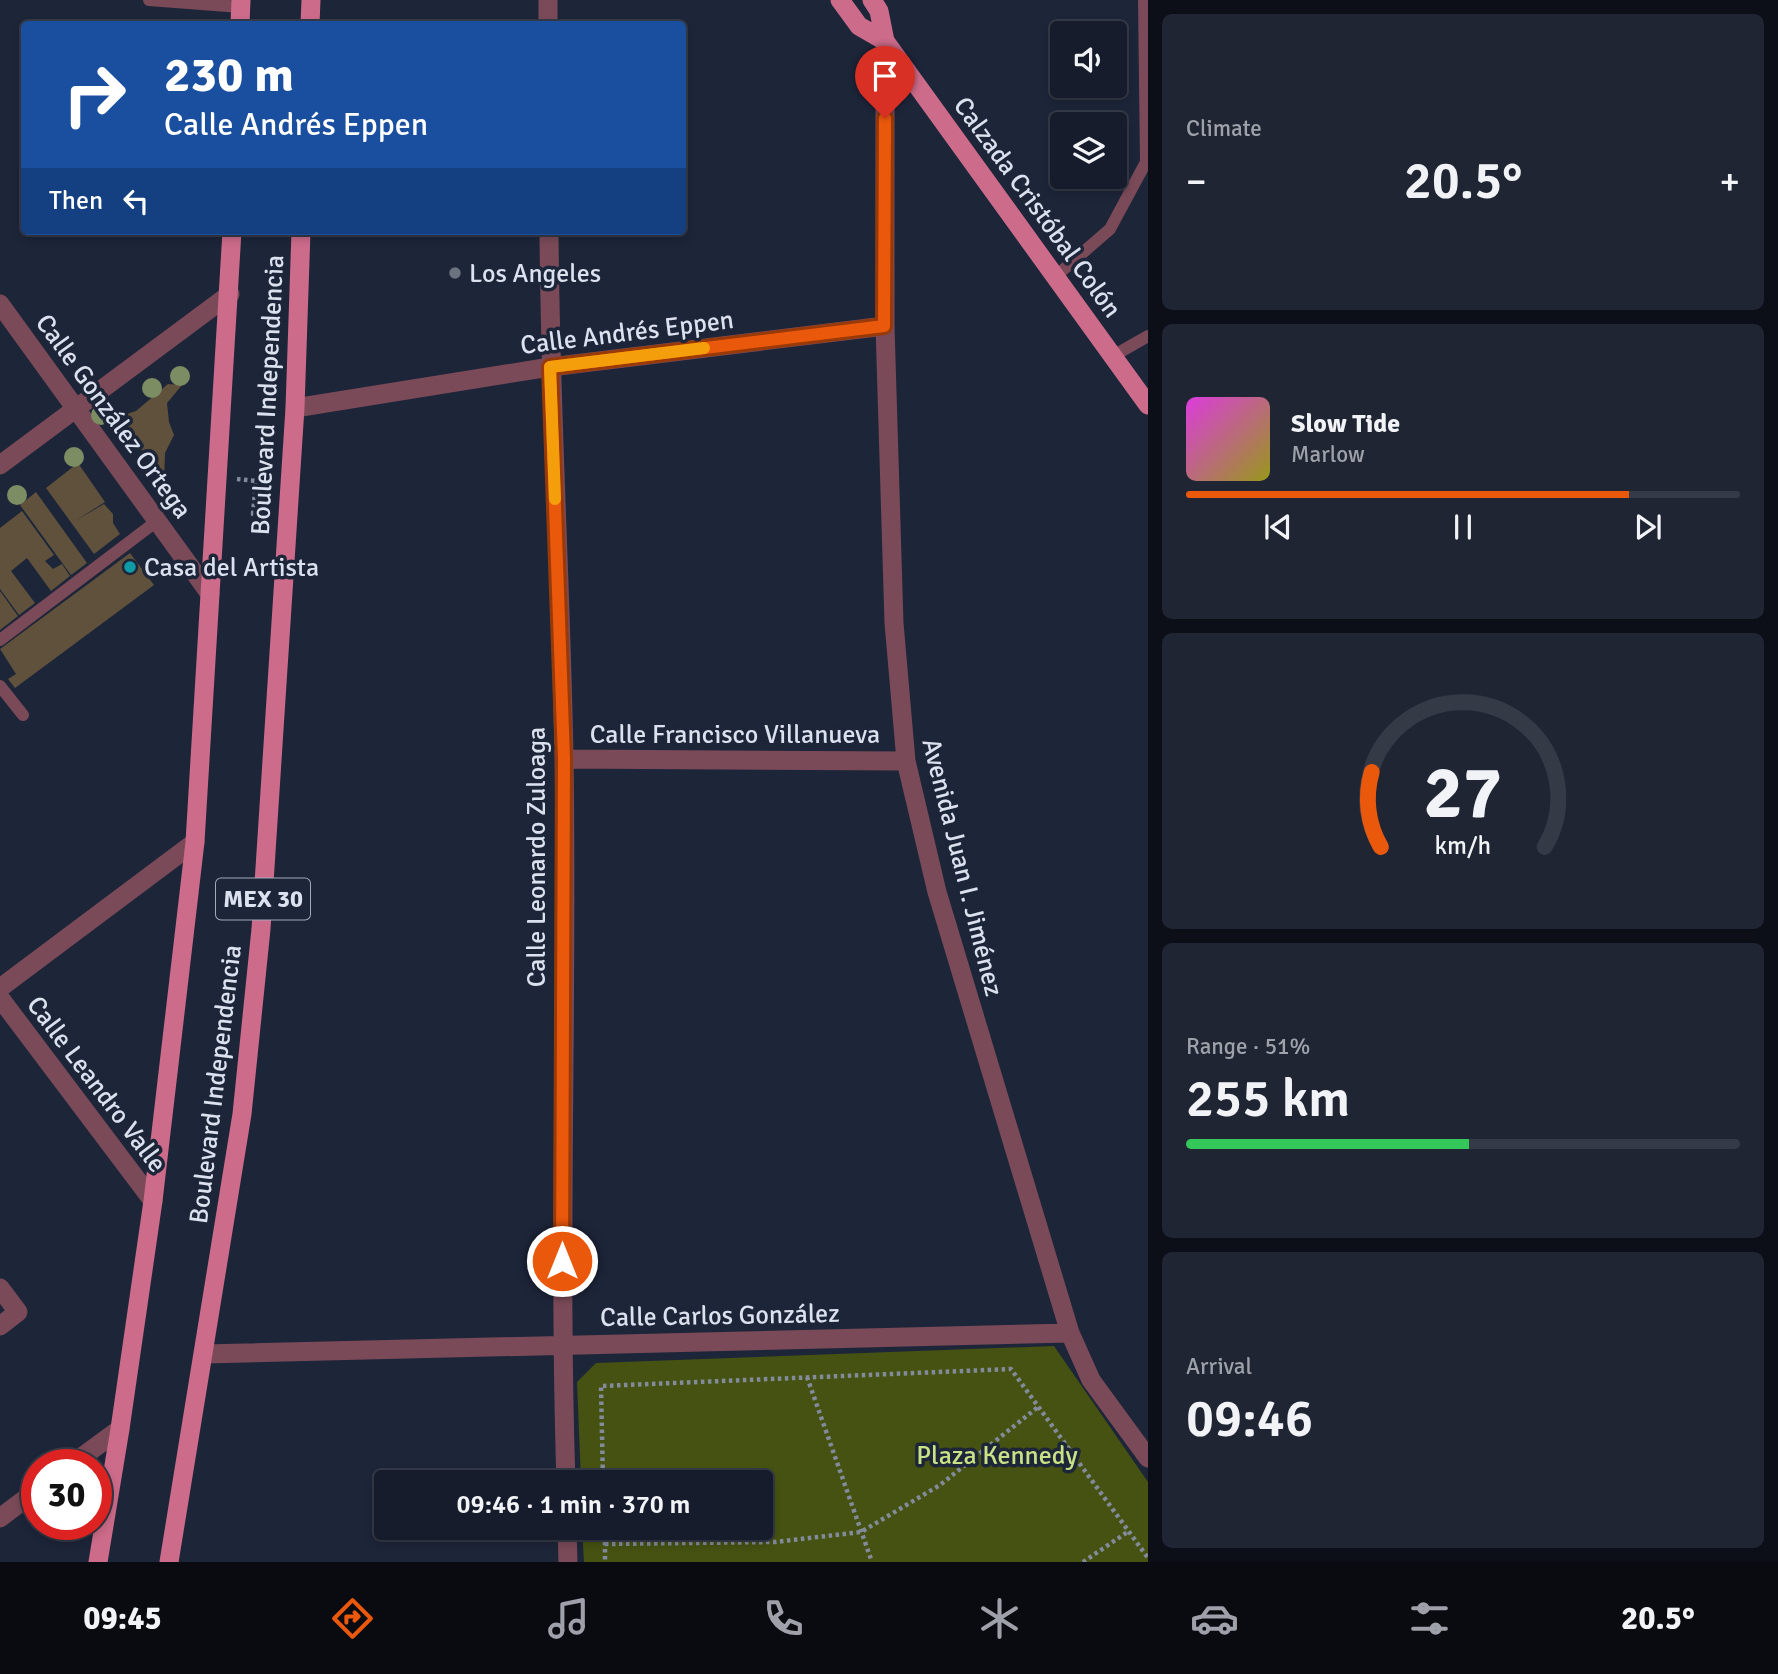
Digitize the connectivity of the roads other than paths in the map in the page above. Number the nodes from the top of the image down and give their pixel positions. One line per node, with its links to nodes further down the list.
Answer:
1 (149, 0): 7 (lane)
2 (311, 0): 8 (main road)
3 (548, 0): 9 (street)
4 (840, 0): 10 (main road, Calzada Cristóbal Colón)
5 (872, 0): 10 (main road, Calzada Cristóbal Colón)
6 (1144, 0): 14 (lane)
7 (241, 10)
8 (310, 21)
9 (548, 21)
10 (886, 41): 14 (main road, Calzada Cristóbal Colón); 17 (street, Avenida Juan I. Jiménez)
11 (232, 235): 15 (main road, Boulevard Independencia / MEX 30)
12 (300, 235): 22 (main road, Boulevard Independencia / MEX 30)
13 (549, 235): 20 (street, Calle Leonardo Zuloaga)
14 (1056, 276): 19 (main road, Calzada Cristóbal Colón)
15 (229, 295): 23 (street); 26 (main road, Boulevard Independencia / MEX 30)
16 (0, 304): 23 (street, Calle González Ortega)
17 (884, 326): 20 (street, Calle Andrés Eppen); 31 (street, Avenida Juan I. Jiménez)
18 (1148, 336): 19 (lane)
19 (1113, 356): 21 (main road, Calzada Cristóbal Colón)
20 (550, 367): 22 (street, Calle Andrés Eppen); 30 (street, Calle Leonardo Zuloaga)
21 (1148, 405)
22 (295, 408): 40 (main road, Boulevard Independencia / MEX 30)
23 (76, 409): 24 (street); 25 (street, Calle González Ortega)
24 (0, 465)
25 (157, 521): 26 (street, Calle González Ortega); 27 (lane)
26 (210, 594): 32 (main road, Boulevard Independencia / MEX 30)
27 (0, 640)
28 (0, 686): 29 (lane)
29 (23, 715)
30 (564, 759): 31 (street, Calle Francisco Villanueva); 39 (street, Calle Leonardo Zuloaga)
31 (906, 761): 38 (street, Avenida Juan I. Jiménez)
32 (195, 842): 33 (street); 35 (main road, Boulevard Independencia / MEX 30)
33 (0, 988)
34 (0, 998): 35 (street, Calle Leandro Valle)
35 (153, 1201): 41 (main road, Boulevard Independencia / MEX 30)
36 (0, 1288): 37 (street)
37 (0, 1326)
38 (1070, 1334): 39 (street, Calle Carlos González); 43 (street, Avenida Juan I. Jiménez)
39 (562, 1345): 40 (street, Calle Carlos González); 44 (street, Calle Leonardo Zuloaga)
40 (204, 1354): 49 (main road, Boulevard Independencia / MEX 30)
41 (120, 1429): 42 (street); 48 (main road, Boulevard Independencia / MEX 30)
42 (93, 1449)
43 (1148, 1458)
44 (566, 1470)
45 (21, 1502): 46 (street)
46 (0, 1518)
47 (567, 1540): 50 (street)
48 (97, 1562)
49 (169, 1562)
50 (568, 1562)

